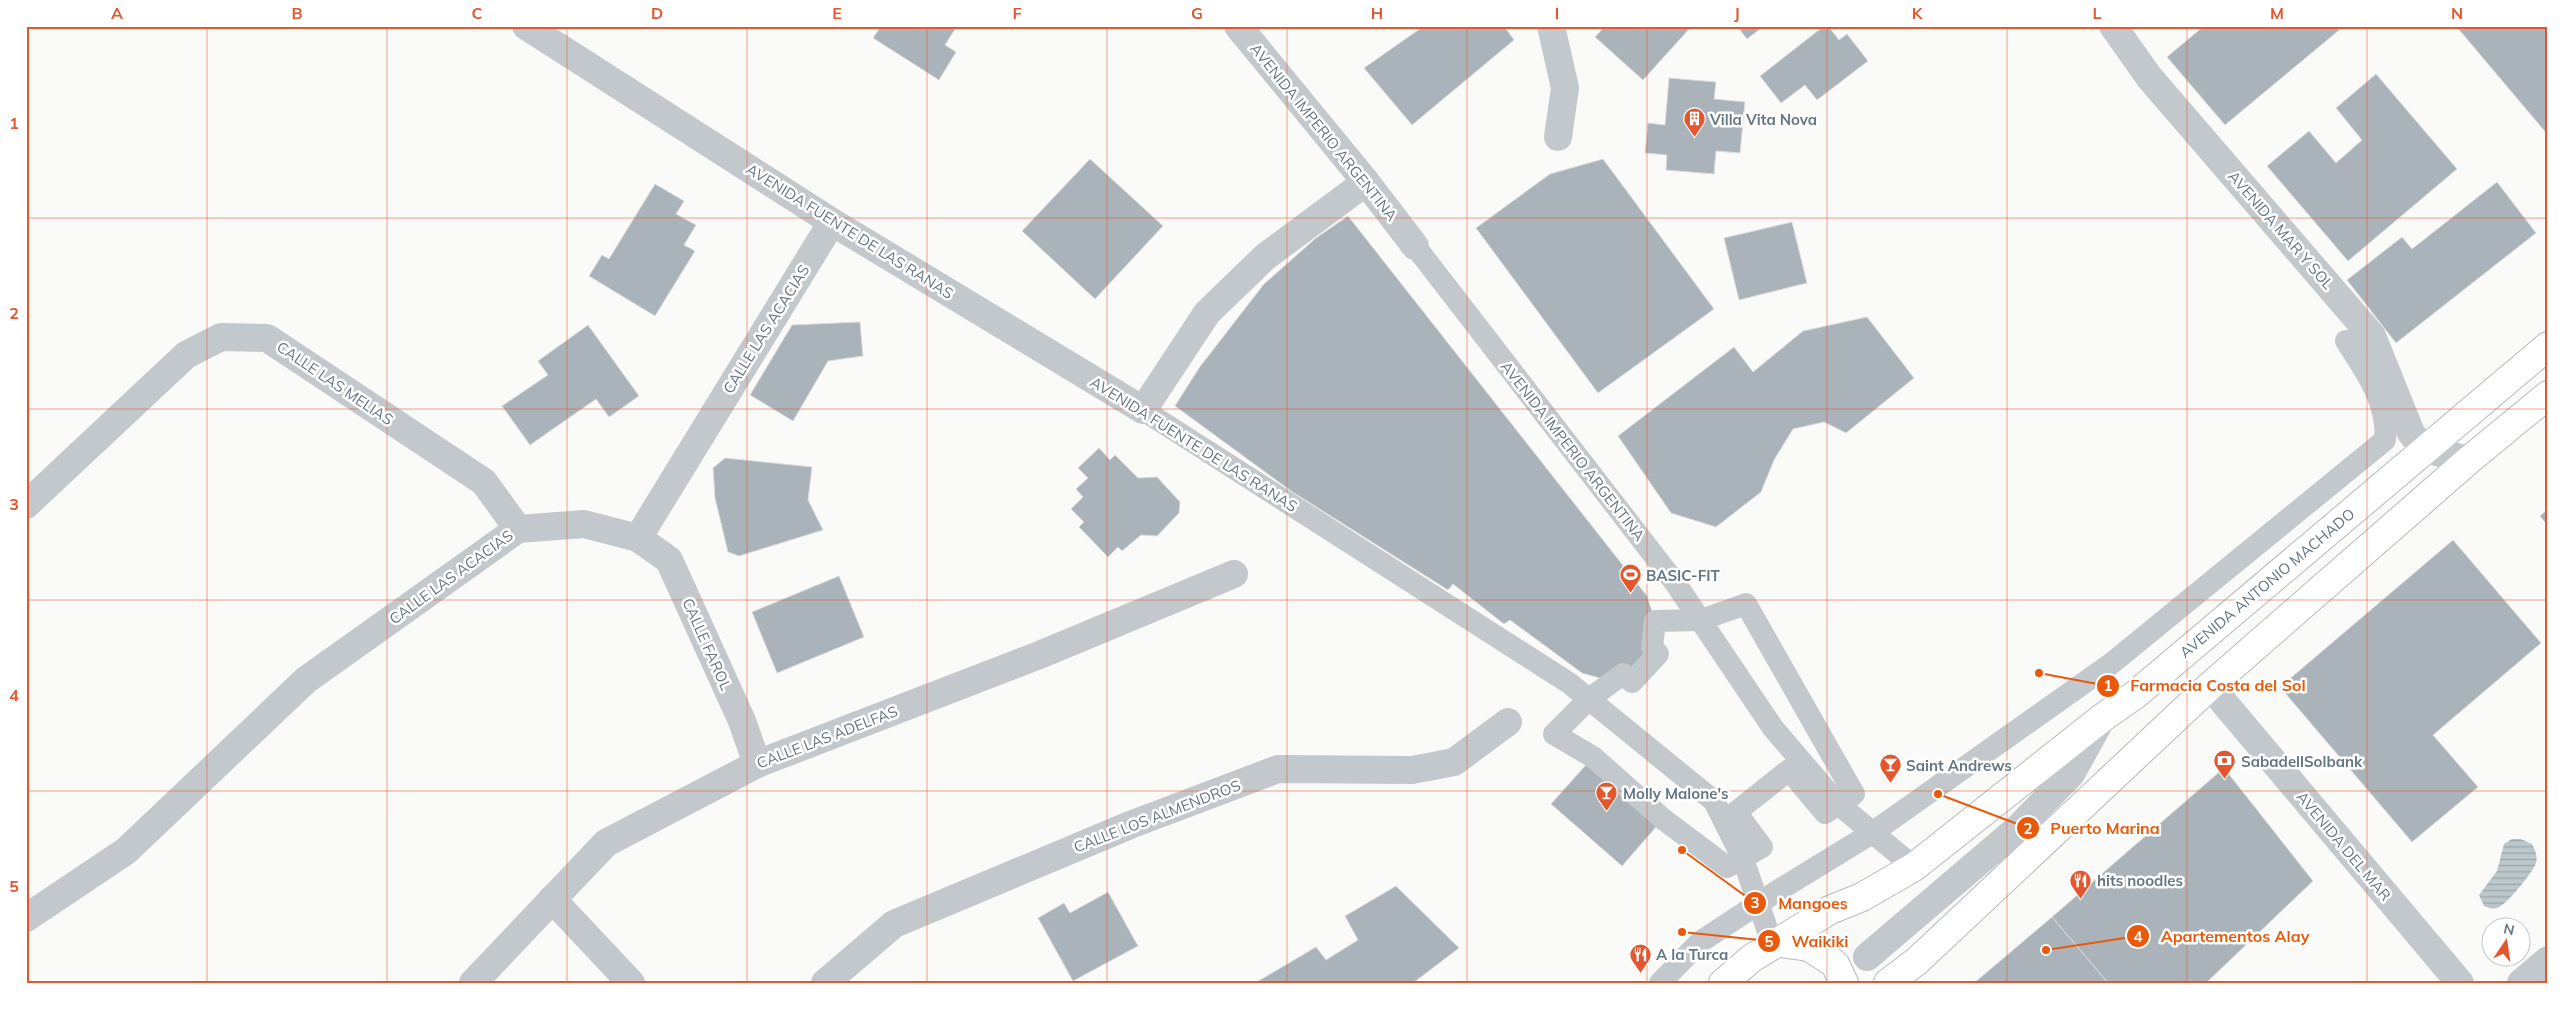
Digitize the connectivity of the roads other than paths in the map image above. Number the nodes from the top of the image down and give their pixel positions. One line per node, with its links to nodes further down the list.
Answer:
1 (526, 26): 7 (street, AVENIDA FUENTE DE LAS RANAS)
2 (1238, 26): 6 (street, AVENIDA IMPERIO ARGENTINA)
3 (1551, 26): 5 (street)
4 (2113, 26): 13 (street, AVENIDA MAR Y SOL)
5 (1558, 137)
6 (1366, 182): 8 (street, AVENIDA IMPERIO ARGENTINA); 12 (street)
7 (832, 222): 12 (street, AVENIDA FUENTE DE LAS RANAS); 17 (street, CALLE LAS ACACIAS)
8 (1415, 246): 19 (street, AVENIDA IMPERIO ARGENTINA)
9 (2346, 341): 26 (street)
10 (2548, 346): 13 (main road, AVENIDA ANTONIO MACHADO)
11 (2548, 395): 14 (main road)
12 (1143, 410): 21 (street, AVENIDA FUENTE DE LAS RANAS)
13 (2424, 449): 14 (street); 22 (main road, AVENIDA ANTONIO MACHADO)
14 (2469, 460): 20 (main road)
15 (26, 505): 16 (street, CALLE LAS MELIAS)
16 (518, 529): 17 (street, CALLE LAS ACACIAS); 31 (street, CALLE LAS ACACIAS)
17 (638, 538): 24 (street, CALLE FAROL)
18 (1234, 574): 24 (street, CALLE LAS ADELFAS)
19 (1701, 620): 21 (street); 25 (street, AVENIDA IMPERIO ARGENTINA); 25 (street)
20 (2210, 686): 41 (main road); 42 (street, AVENIDA DEL MAR)
21 (1589, 699): 27 (street, AVENIDA FUENTE DE LAS RANAS); 27 (street)
22 (2102, 718): 28 (main road, AVENIDA ANTONIO MACHADO); 33 (street)
23 (1508, 722): 37 (street, CALLE LOS ALMENDROS)
24 (757, 764): 29 (street, CALLE LAS ADELFAS)
25 (1837, 803): 26 (street, AVENIDA IMPERIO ARGENTINA); 27 (street)
26 (1872, 833): 28 (street, AVENIDA IMPERIO ARGENTINA); 30 (street)
27 (1743, 859): 30 (street, AVENIDA FUENTE DE LAS RANAS)
28 (1914, 867): 32 (main road, AVENIDA ANTONIO MACHADO)
29 (552, 899): 35 (street, CALLE LAS ADELFAS); 36 (street)
30 (1758, 903): 32 (street, AVENIDA FUENTE DE LAS RANAS); 38 (street)
31 (26, 918)
32 (1777, 944): 39 (main road, AVENIDA ANTONIO MACHADO); 40 (main road)
33 (1867, 957)
34 (2548, 960): 43 (street)
35 (473, 983)
36 (631, 983)
37 (825, 983)
38 (1660, 983)
39 (1723, 983)
40 (1844, 983)
41 (1888, 983)
42 (2460, 983)
43 (2521, 983)

